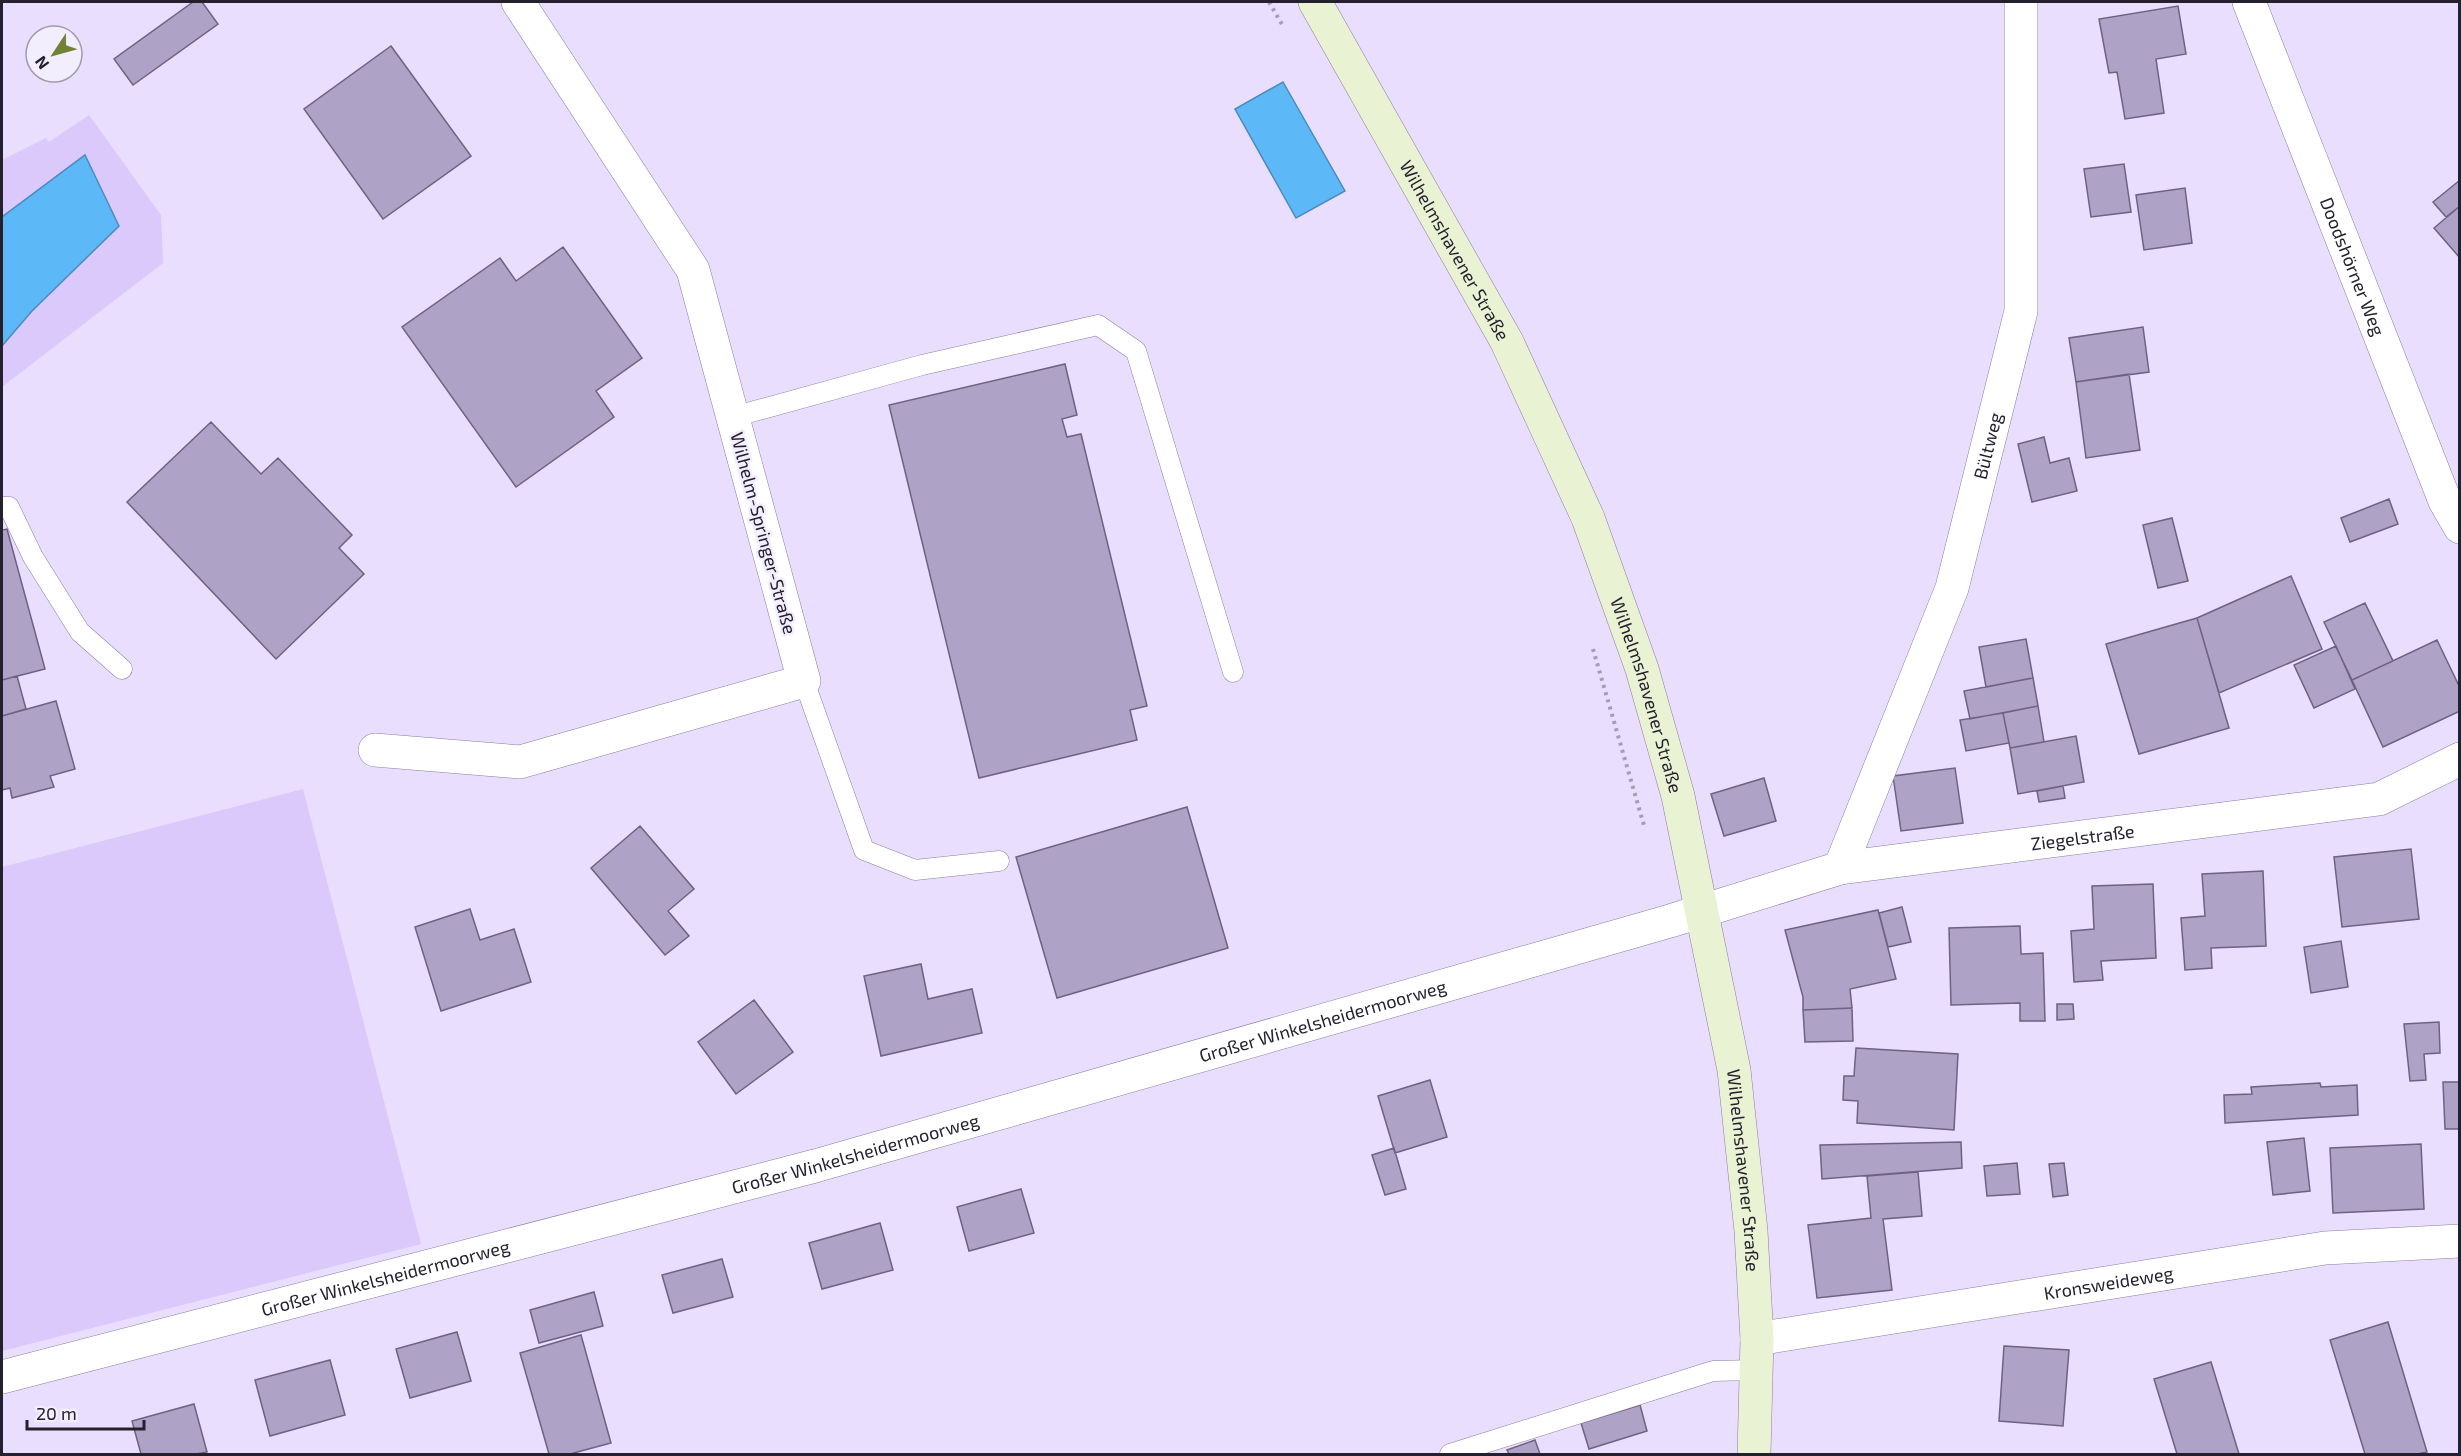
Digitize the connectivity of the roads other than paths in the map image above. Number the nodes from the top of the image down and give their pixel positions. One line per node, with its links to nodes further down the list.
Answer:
1 (518, 2): 5 (street, Wilhelm-Springer-Straße)
2 (1315, 2): 15 (street, Wilhelmshavener Straße)
3 (2021, 2): 14 (street, Bültweg)
4 (2249, 2): 7 (street, Doodshörner Weg)
5 (733, 417): 9 (lane); 10 (street, Wilhelm-Springer-Straße)
6 (2, 507): 8 (lane)
7 (2460, 527)
8 (122, 669)
9 (1233, 672)
10 (804, 681): 11 (street); 13 (lane)
11 (375, 750)
12 (2460, 759): 14 (street, Ziegelstraße)
13 (999, 861)
14 (1840, 868): 15 (street, Ziegelstraße)
15 (1703, 911): 17 (street, Wilhelmshavener Straße); 18 (street, Großer Winkelsheidermoorweg)
16 (2460, 1241): 17 (street, Kronsweideweg)
17 (1756, 1355): 19 (lane); 20 (street, Wilhelmshavener Straße)
18 (2, 1377)
19 (1450, 1455)
20 (1754, 1455)

